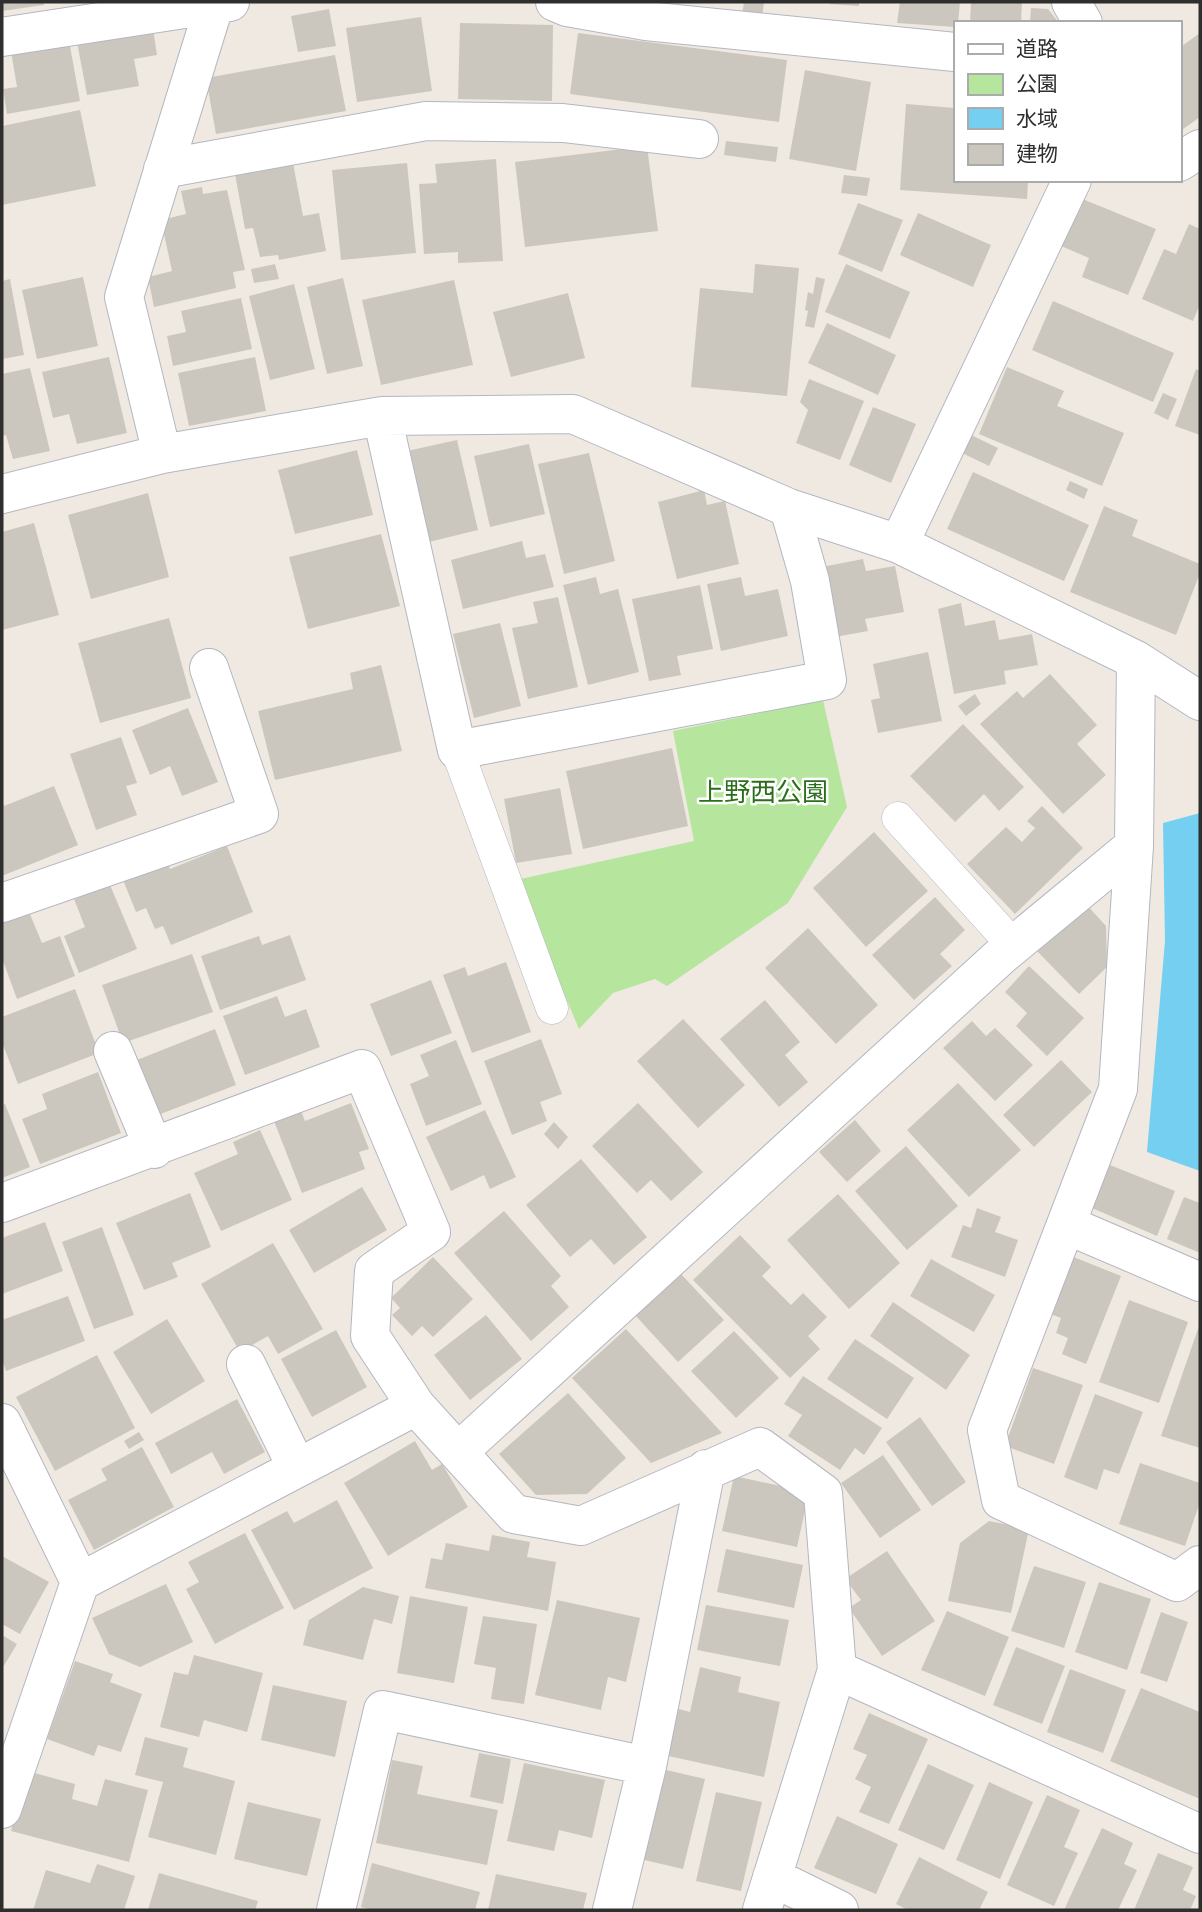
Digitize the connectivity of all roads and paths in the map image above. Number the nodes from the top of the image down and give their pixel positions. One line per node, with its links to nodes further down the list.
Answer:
1 (555, 2): 4 (street)
2 (1071, 2): 5 (street)
3 (222, 4): 6 (street); 11 (street)
4 (648, 12): 7 (street)
5 (1082, 21)
6 (2, 37)
7 (954, 52)
8 (699, 139): 11 (street)
9 (1200, 149): 10 (street)
10 (1181, 161)
11 (163, 169): 14 (street)
12 (1071, 182): 17 (street)
13 (382, 416): 14 (street); 16 (street); 21 (street)
14 (162, 454): 15 (street)
15 (2, 494)
16 (789, 508): 17 (street); 21 (street)
17 (899, 544): 18 (street)
18 (1136, 660): 20 (street); 23 (street)
19 (209, 668): 24 (street)
20 (1200, 701)
21 (457, 750): 26 (lane)
22 (898, 818): 25 (lane)
23 (1135, 846): 25 (street); 30 (street)
24 (2, 902)
25 (1013, 945): 35 (street)
26 (552, 1008)
27 (113, 1051): 28 (street)
28 (154, 1149): 29 (street); 33 (street)
29 (2, 1203)
30 (1067, 1225): 31 (street); 38 (street)
31 (1200, 1282)
32 (246, 1364): 36 (street)
33 (416, 1406): 35 (street); 36 (street)
34 (2, 1423): 39 (street)
35 (458, 1452): 37 (street)
36 (297, 1468): 39 (street)
37 (706, 1469): 40 (street); 41 (street)
38 (1200, 1565)
39 (80, 1582): 42 (street)
40 (837, 1670): 43 (street); 44 (street)
41 (646, 1766): 45 (street); 46 (street)
42 (2, 1808)
43 (1200, 1834)
44 (767, 1893): 47 (street)
45 (336, 1910)
46 (612, 1910)
47 (839, 1910)

